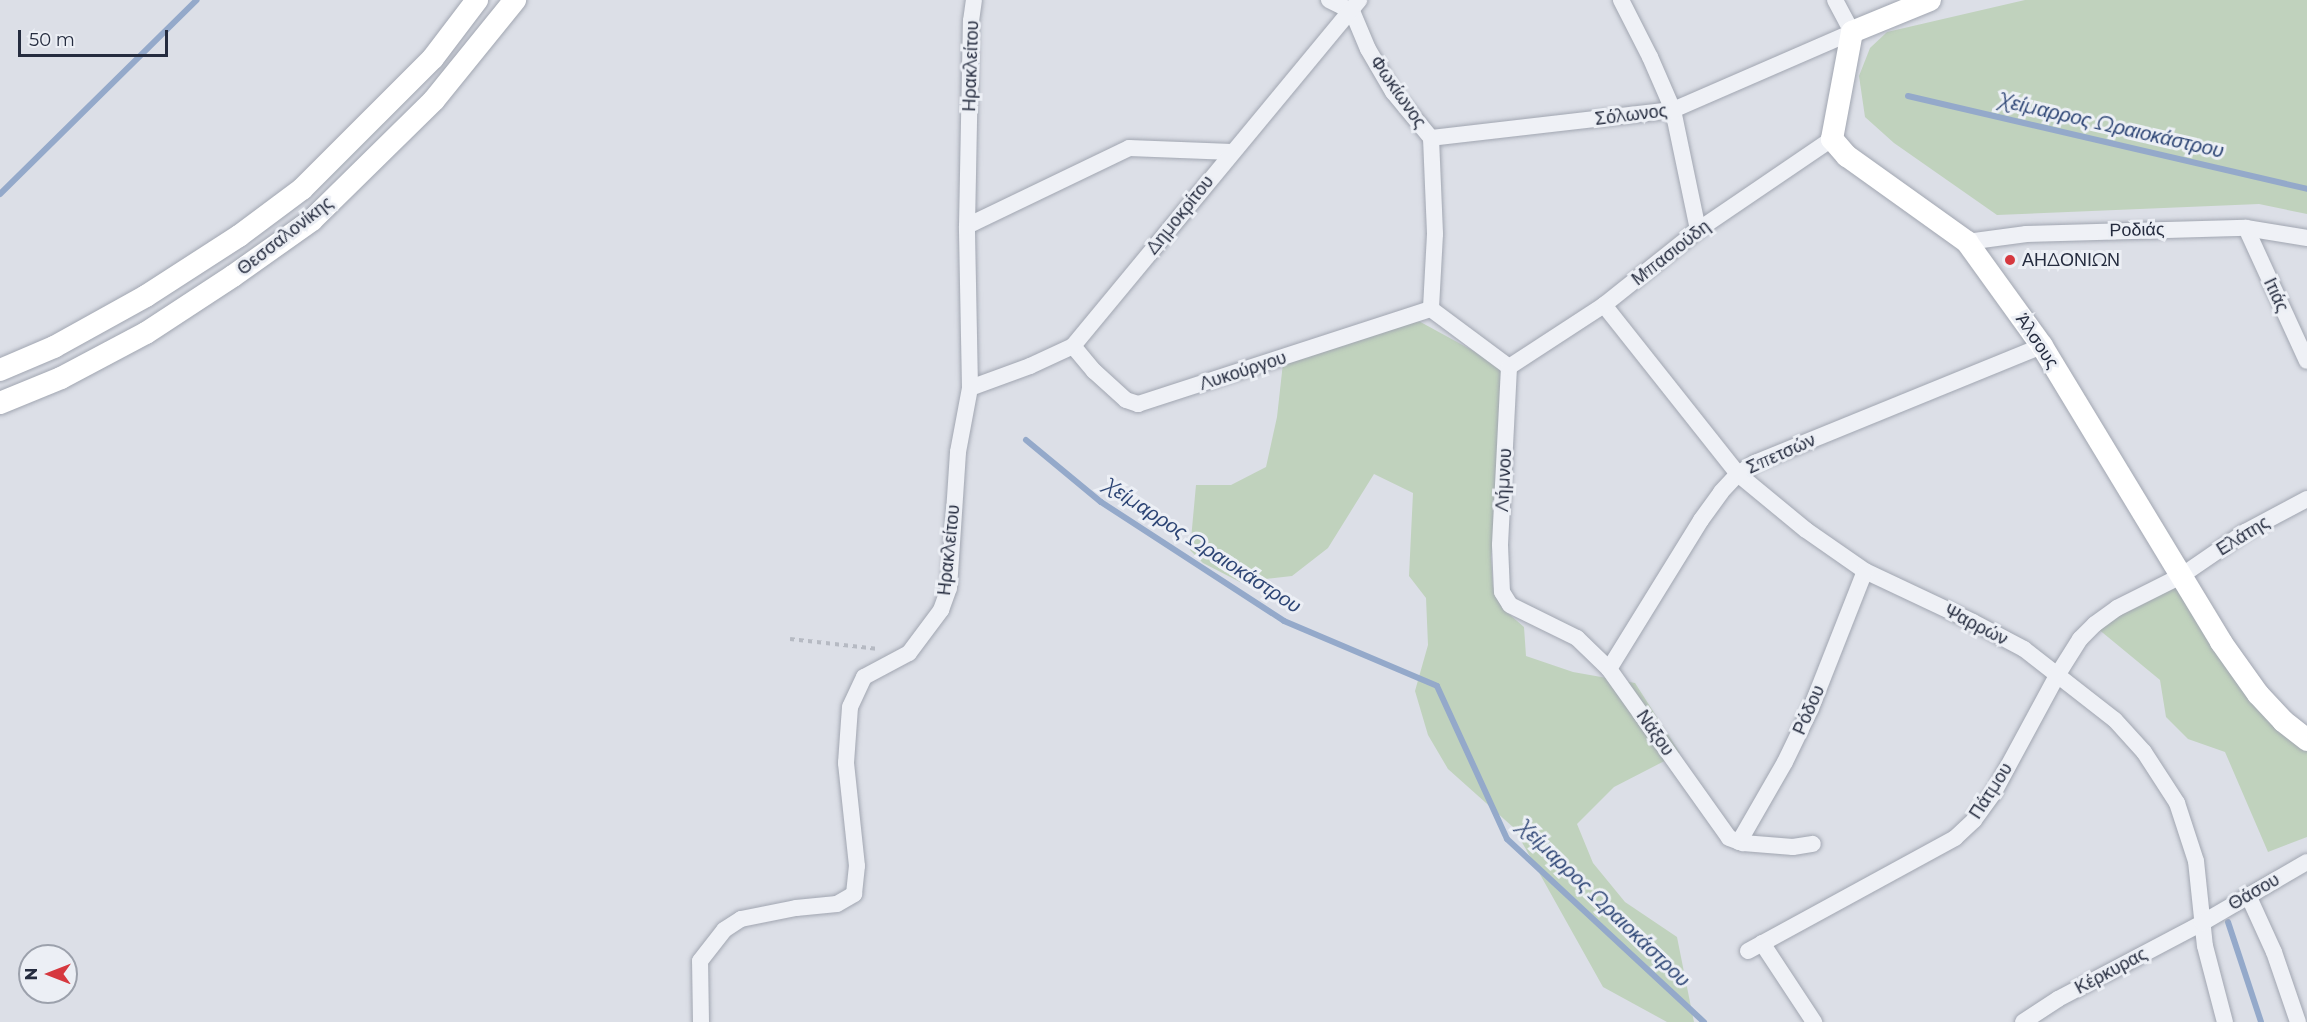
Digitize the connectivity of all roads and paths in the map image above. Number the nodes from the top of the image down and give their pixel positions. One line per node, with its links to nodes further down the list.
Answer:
1 (477, 0): 25 (main road, Θεσσαλονίκης)
2 (515, 0): 27 (main road, Θεσσαλονίκης)
3 (974, 0): 14 (street, Ηρακλείτου)
4 (1329, 0): 8 (street)
5 (1621, 0): 10 (street)
6 (1835, 0): 9 (street)
7 (1930, 0): 9 (main road)
8 (1356, 6): 11 (street, Φωκίωνος); 13 (street, Δημοκρίτου)
9 (1852, 32): 10 (street, Σόλωνος); 12 (main road)
10 (1672, 111): 11 (street, Σόλωνος); 16 (street)
11 (1431, 138): 20 (street, Φωκίωνος)
12 (1832, 139): 16 (street, Μπασιούδη); 18 (main road, Άλσους)
13 (1232, 152): 14 (street); 21 (street, Δημοκρίτου)
14 (967, 226): 26 (street, Ηρακλείτου)
15 (2246, 228): 17 (street, Ροδιάς); 18 (street, Ροδιάς); 23 (street, Ιτιάς)
16 (1698, 230): 19 (street, Μπασιούδη)
17 (2307, 238)
18 (1967, 242): 22 (main road, Άλσους)
19 (1604, 305): 24 (street, Μπασιούδη); 28 (street, Ψαρρών)
20 (1431, 309): 21 (street, Λυκούργου); 24 (street)
21 (1072, 346): 26 (street, Δημοκρίτου)
22 (2042, 346): 28 (street, Σπετσών); 31 (main road, Άλσους)
23 (2307, 361)
24 (1509, 367): 32 (street, Λήμνου)
25 (0, 370)
26 (970, 388): 34 (street, Ηρακλείτου)
27 (0, 402)
28 (1738, 474): 30 (street, Ψαρρών); 35 (street, Σπετσών)
29 (2307, 499): 31 (street, Ελάτης)
30 (1864, 571): 36 (street, Ψαρρών); 38 (street, Ρόδου)
31 (2181, 576): 36 (street, Πάτμου); 37 (main road, Άλσους)
32 (1502, 592): 35 (street, Νάξου)
33 (790, 639): 34 (path)
34 (909, 653): 43 (street, Ηρακλείτου)
35 (1609, 669): 38 (street, Νάξου)
36 (2058, 674): 42 (street, Ψαρρών); 44 (street, Πάτμου)
37 (2307, 740)
38 (1739, 842): 39 (street)
39 (1813, 844)
40 (2307, 862): 41 (street, Θάσου)
41 (2248, 895): 42 (street, Θάσου); 47 (street)
42 (2202, 923): 45 (street, Κέρκυρας); 46 (street, Ψαρρών)
43 (701, 1022)
44 (1814, 1022)
45 (2023, 1022)
46 (2225, 1022)
47 (2298, 1022)

